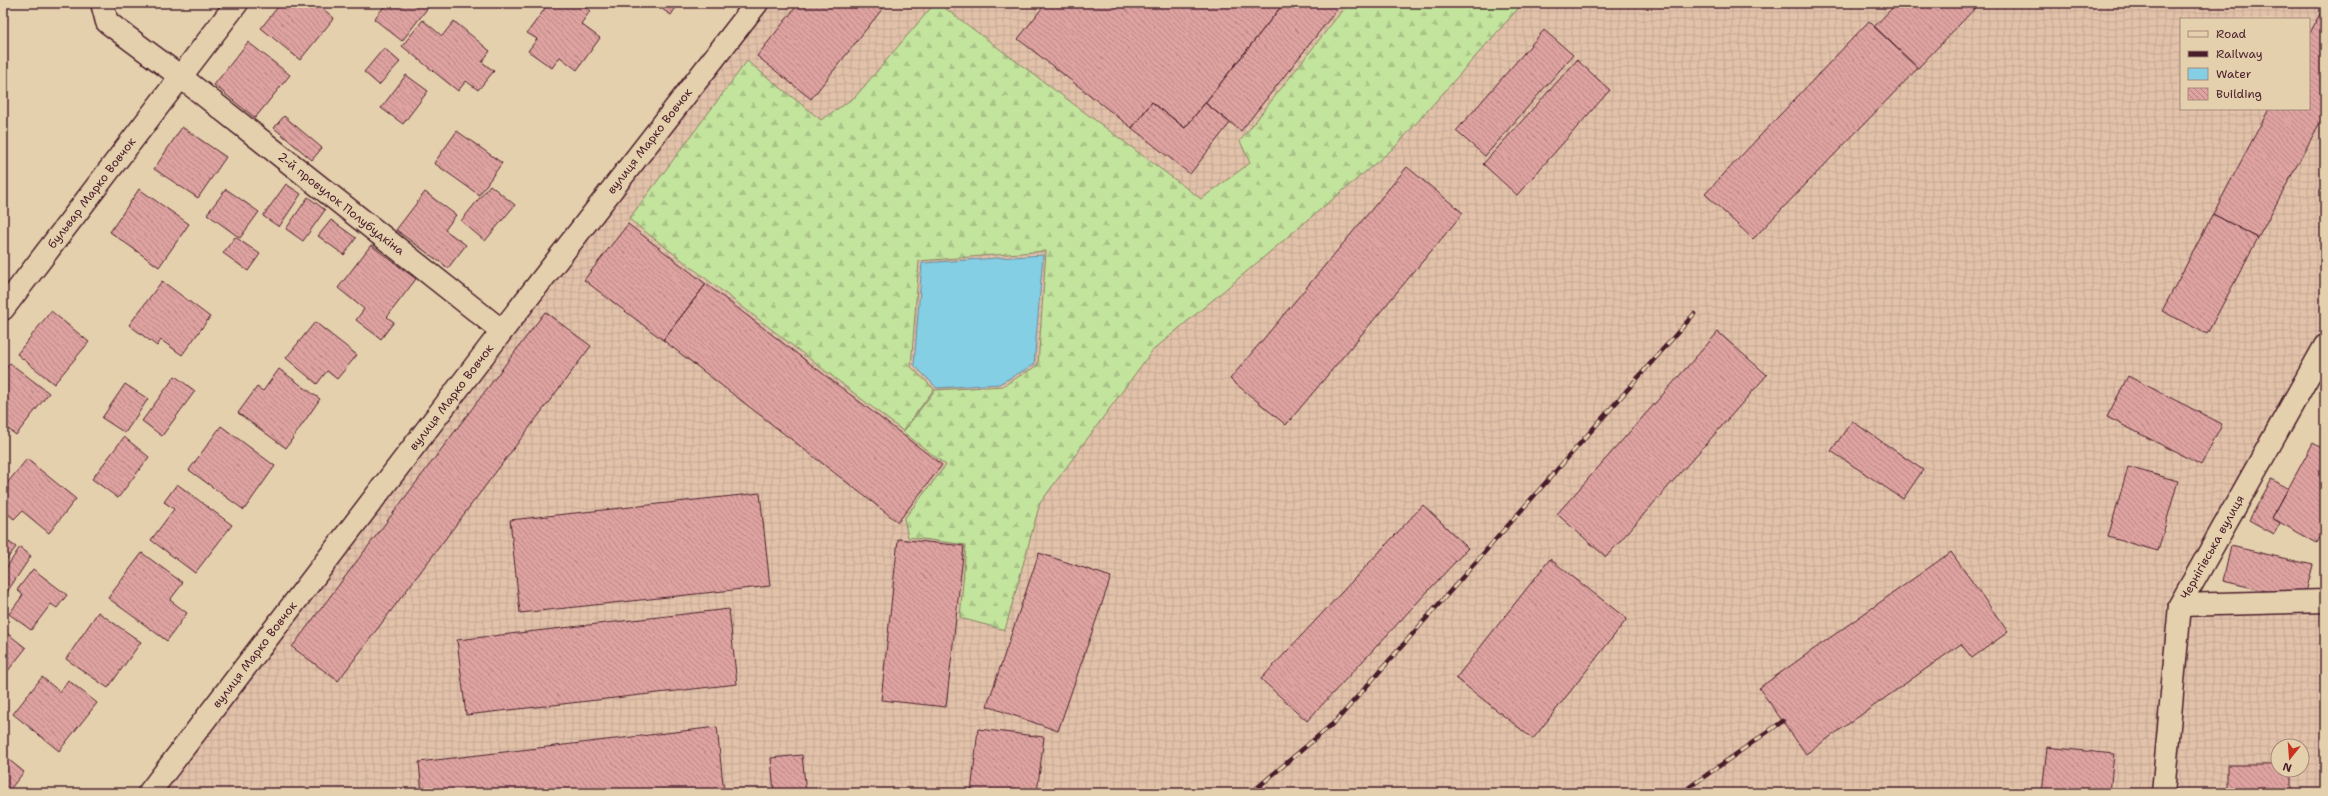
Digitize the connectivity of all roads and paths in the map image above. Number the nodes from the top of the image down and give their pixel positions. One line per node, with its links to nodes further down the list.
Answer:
1 (102, 3): 4 (street)
2 (237, 3): 4 (street, бульвар Марко Вовчок)
3 (757, 3): 6 (street, вулиця Марко Вовчок)
4 (181, 77): 5 (street, бульвар Марко Вовчок); 6 (street, 2-й провулок Полубудкіна)
5 (3, 310)
6 (502, 331): 10 (street, вулиця Марко Вовчок)
7 (2325, 346): 9 (street, Чернігівська вулиця)
8 (2325, 601): 9 (street)
9 (2180, 605): 11 (street, Чернігівська вулиця)
10 (149, 793)
11 (2163, 793)

